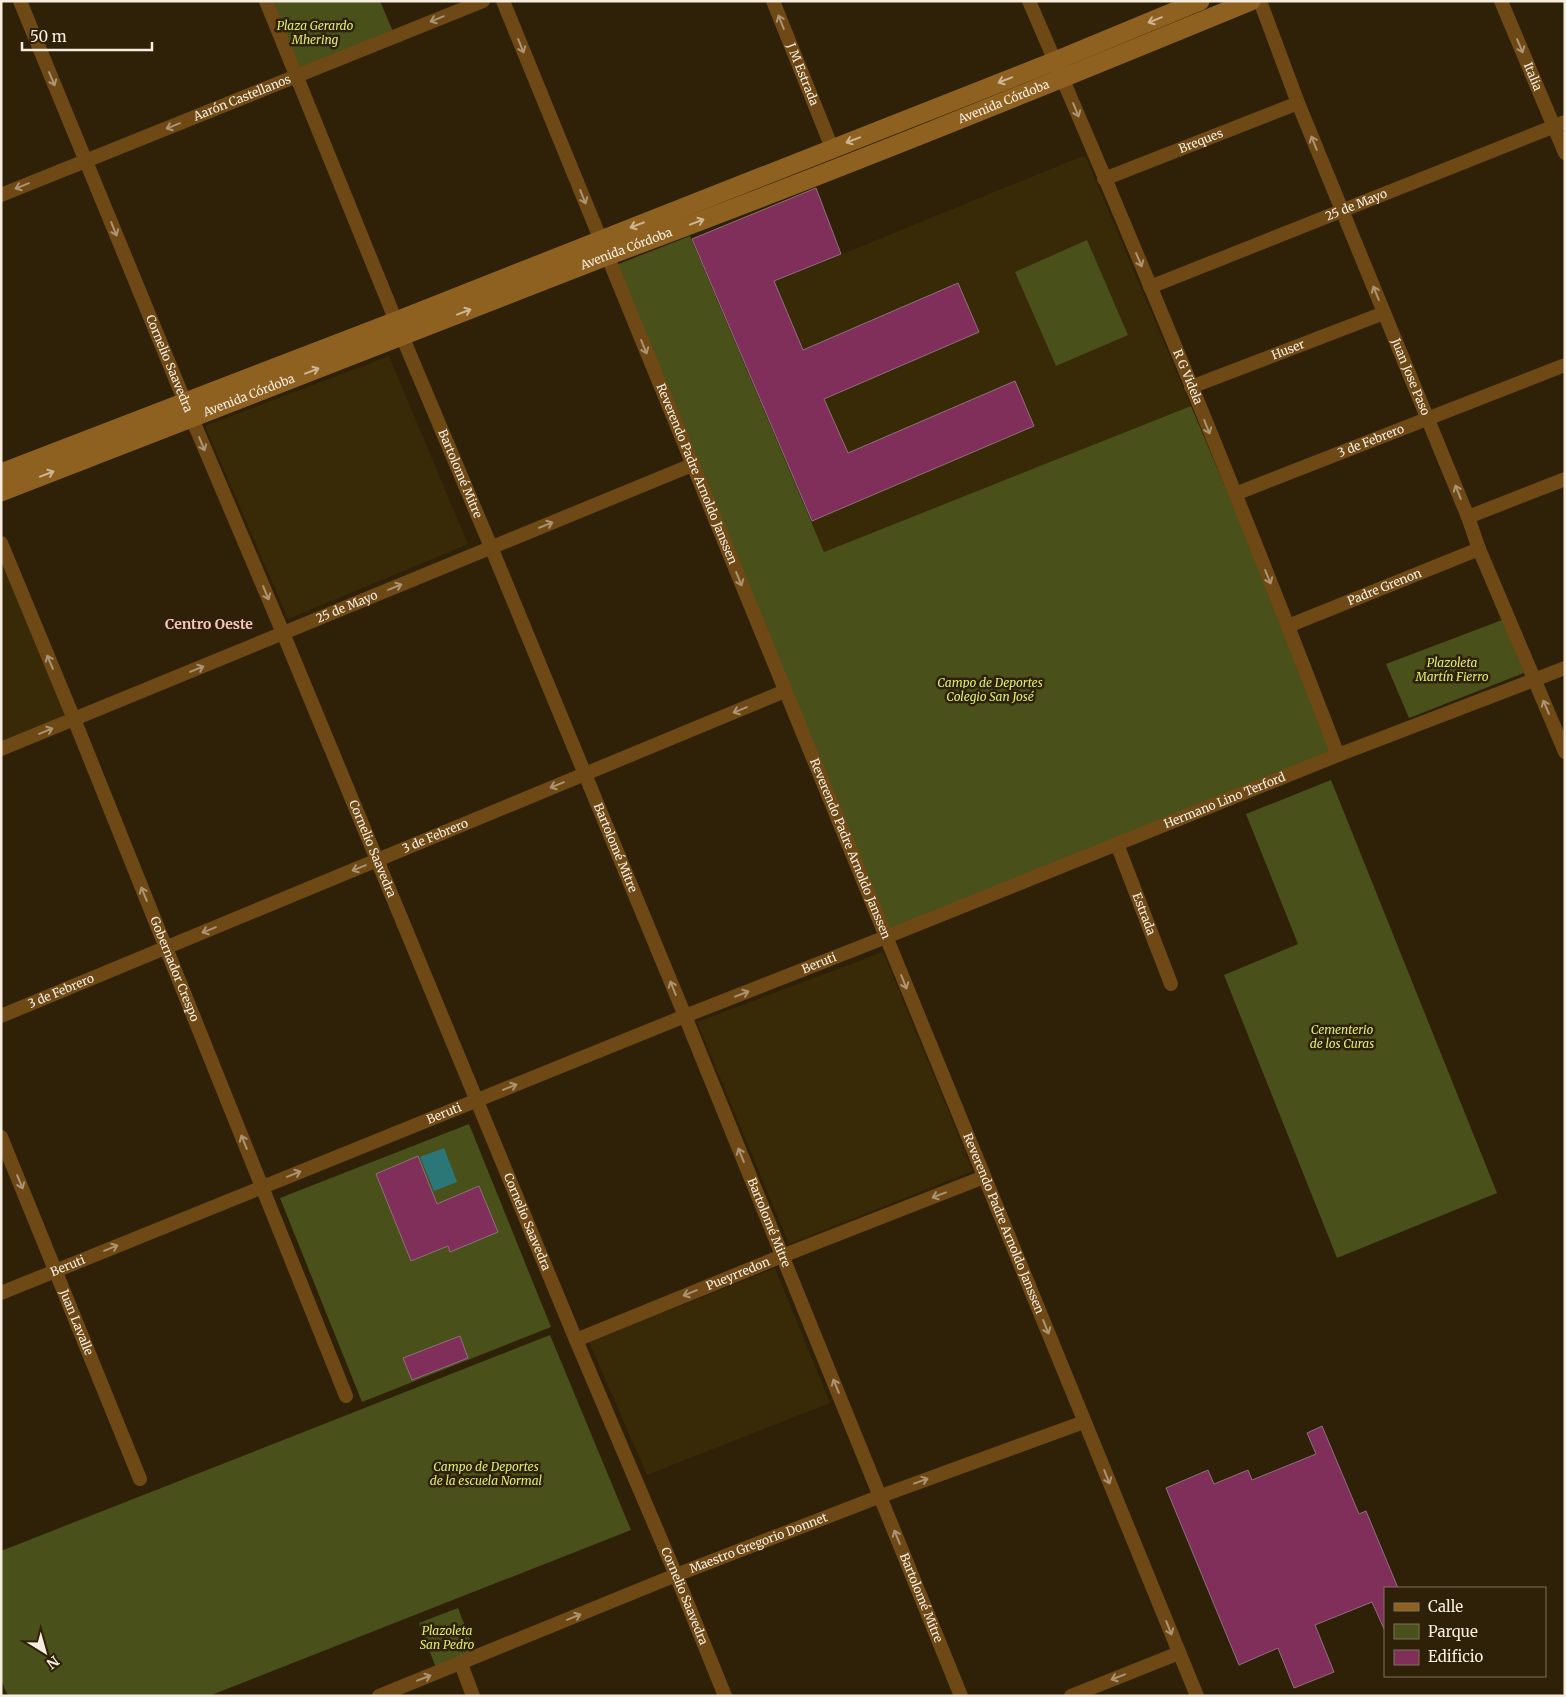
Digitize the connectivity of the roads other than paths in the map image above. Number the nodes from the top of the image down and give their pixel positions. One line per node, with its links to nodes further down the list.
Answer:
1 (20, 1): 18 (street, Cornelio Saavedra, one-way to 18)
2 (266, 1): 12 (street, Bartolomé Mitre)
3 (482, 1): 12 (street, Aarón Castellanos, one-way to 12)
4 (503, 1): 22 (street, Reverendo Padre Arnoldo Janssen, one-way to 22)
5 (773, 1): 16 (street, J M Estrada, one-way to 5)
6 (1030, 1): 11 (street, R G Videla)
7 (1200, 1): 11 (main road, Avenida Córdoba, one-way to 11)
8 (1250, 1): 13 (main road, Avenida Córdoba)
9 (1260, 1): 14 (street, Juan Jose Paso)
10 (1501, 1): 15 (street, Italia, one-way to 15)
11 (1055, 60): 13 (street, R G Videla); 16 (main road, Avenida Córdoba, one-way to 16)
12 (297, 76): 18 (street, Aarón Castellanos, one-way to 18); 25 (street, Bartolomé Mitre)
13 (1063, 78): 19 (street, R G Videla, one-way to 19); 22 (main road, Avenida Córdoba, one-way to 13)
14 (1298, 103): 19 (street, Breques); 21 (street, Juan Jose Paso, one-way to 14)
15 (1559, 124): 17 (street, Italia); 21 (street, 25 de Mayo)
16 (832, 148): 22 (main road, Avenida Córdoba, one-way to 22)
17 (1565, 153)
18 (86, 160): 20 (street, Aarón Castellanos, one-way to 20); 28 (street, Cornelio Saavedra, one-way to 28)
19 (1104, 179): 23 (street, R G Videla, one-way to 23)
20 (1, 195)
21 (1342, 211): 23 (street, 25 de Mayo); 24 (street, Juan Jose Paso, one-way to 21)
22 (603, 247): 25 (main road, Avenida Córdoba); 30 (street, Reverendo Padre Arnoldo Janssen, one-way to 30)
23 (1150, 287): 27 (street, R G Videla)
24 (1384, 313): 27 (street, Huser); 29 (street, Juan Jose Paso)
25 (399, 329): 28 (main road, Avenida Córdoba); 37 (street, Bartolomé Mitre)
26 (1565, 365): 29 (street, 3 de Febrero)
27 (1191, 388): 34 (street, R G Videla, one-way to 34)
28 (188, 410): 31 (main road, Avenida Córdoba); 33 (main road, Avenida Córdoba, one-way to 28); 40 (street, Cornelio Saavedra, one-way to 40)
29 (1428, 419): 34 (street, 3 de Febrero); 35 (street, Juan Jose Paso, one-way to 29)
30 (692, 465): 37 (street, 25 de Mayo, one-way to 30); 43 (street, Reverendo Padre Arnoldo Janssen, one-way to 43)
31 (1, 473)
32 (1565, 479): 35 (street)
33 (1, 492)
34 (1235, 494): 39 (street, R G Videla, one-way to 39)
35 (1468, 517): 38 (street, Juan Jose Paso)
36 (1, 543): 44 (street, Gobernador Crespo, one-way to 36)
37 (491, 547): 40 (street, 25 de Mayo, one-way to 37); 48 (street, Bartolomé Mitre)
38 (1479, 549): 39 (street, Padre Grenon); 42 (street, Juan Jose Paso)
39 (1288, 626): 47 (street, R G Videla)
40 (283, 633): 44 (street, 25 de Mayo, one-way to 40); 50 (street, Cornelio Saavedra)
41 (1565, 668): 42 (street, Hermano Lino Terford)
42 (1534, 680): 46 (street, Juan Jose Paso, one-way to 42); 47 (street, Hermano Lino Terford)
43 (785, 691): 48 (street, 3 de Febrero, one-way to 48); 51 (street, Reverendo Padre Arnoldo Janssen)
44 (74, 719): 45 (street, 25 de Mayo, one-way to 44); 52 (street, Gobernador Crespo, one-way to 44)
45 (1, 749)
46 (1565, 752)
47 (1338, 755): 49 (street, Hermano Lino Terford)
48 (585, 774): 50 (street, 3 de Febrero, one-way to 50); 55 (street, Bartolomé Mitre, one-way to 48)
49 (1117, 844): 51 (street, Hermano Lino Terford); 53 (street, Estrada)
50 (377, 860): 52 (street, 3 de Febrero, one-way to 52); 56 (street, Cornelio Saavedra)
51 (886, 937): 55 (street, Beruti, one-way to 51); 58 (street, Reverendo Padre Arnoldo Janssen, one-way to 58)
52 (166, 947): 54 (street, 3 de Febrero); 59 (street, Gobernador Crespo, one-way to 52)
53 (1170, 984)
54 (1, 1016)
55 (685, 1016): 56 (street, Beruti, one-way to 55); 60 (street, Bartolomé Mitre, one-way to 55)
56 (476, 1100): 59 (street, Beruti, one-way to 56); 63 (street, Cornelio Saavedra)
57 (1, 1137): 61 (street, Juan Lavalle, one-way to 61)
58 (984, 1177): 60 (street, Pueyrredon, one-way to 60); 65 (street, Reverendo Padre Arnoldo Janssen, one-way to 65)
59 (262, 1187): 61 (street, Beruti, one-way to 59); 64 (street, Gobernador Crespo)
60 (782, 1256): 63 (street, Pueyrredon, one-way to 63); 67 (street, Bartolomé Mitre, one-way to 60)
61 (56, 1271): 62 (street, Beruti); 66 (street, Juan Lavalle)
62 (1, 1293)
63 (576, 1340): 68 (street, Cornelio Saavedra)
64 (346, 1396)
65 (1084, 1422): 67 (street, Maestro Gregorio Donnet, one-way to 65); 69 (street, Reverendo Padre Arnoldo Janssen, one-way to 69)
66 (140, 1479)
67 (881, 1496): 68 (street, Maestro Gregorio Donnet); 74 (street, Bartolomé Mitre, one-way to 67)
68 (676, 1575): 70 (street, Maestro Gregorio Donnet, one-way to 68); 73 (street, Cornelio Saavedra)
69 (1179, 1653): 75 (street, one-way to 75); 76 (street, Reverendo Padre Arnoldo Janssen)
70 (461, 1664): 71 (street, Maestro Gregorio Donnet, one-way to 70); 72 (street)
71 (378, 1696)
72 (473, 1696)
73 (725, 1696)
74 (961, 1696)
75 (1071, 1696)
76 (1197, 1696)

